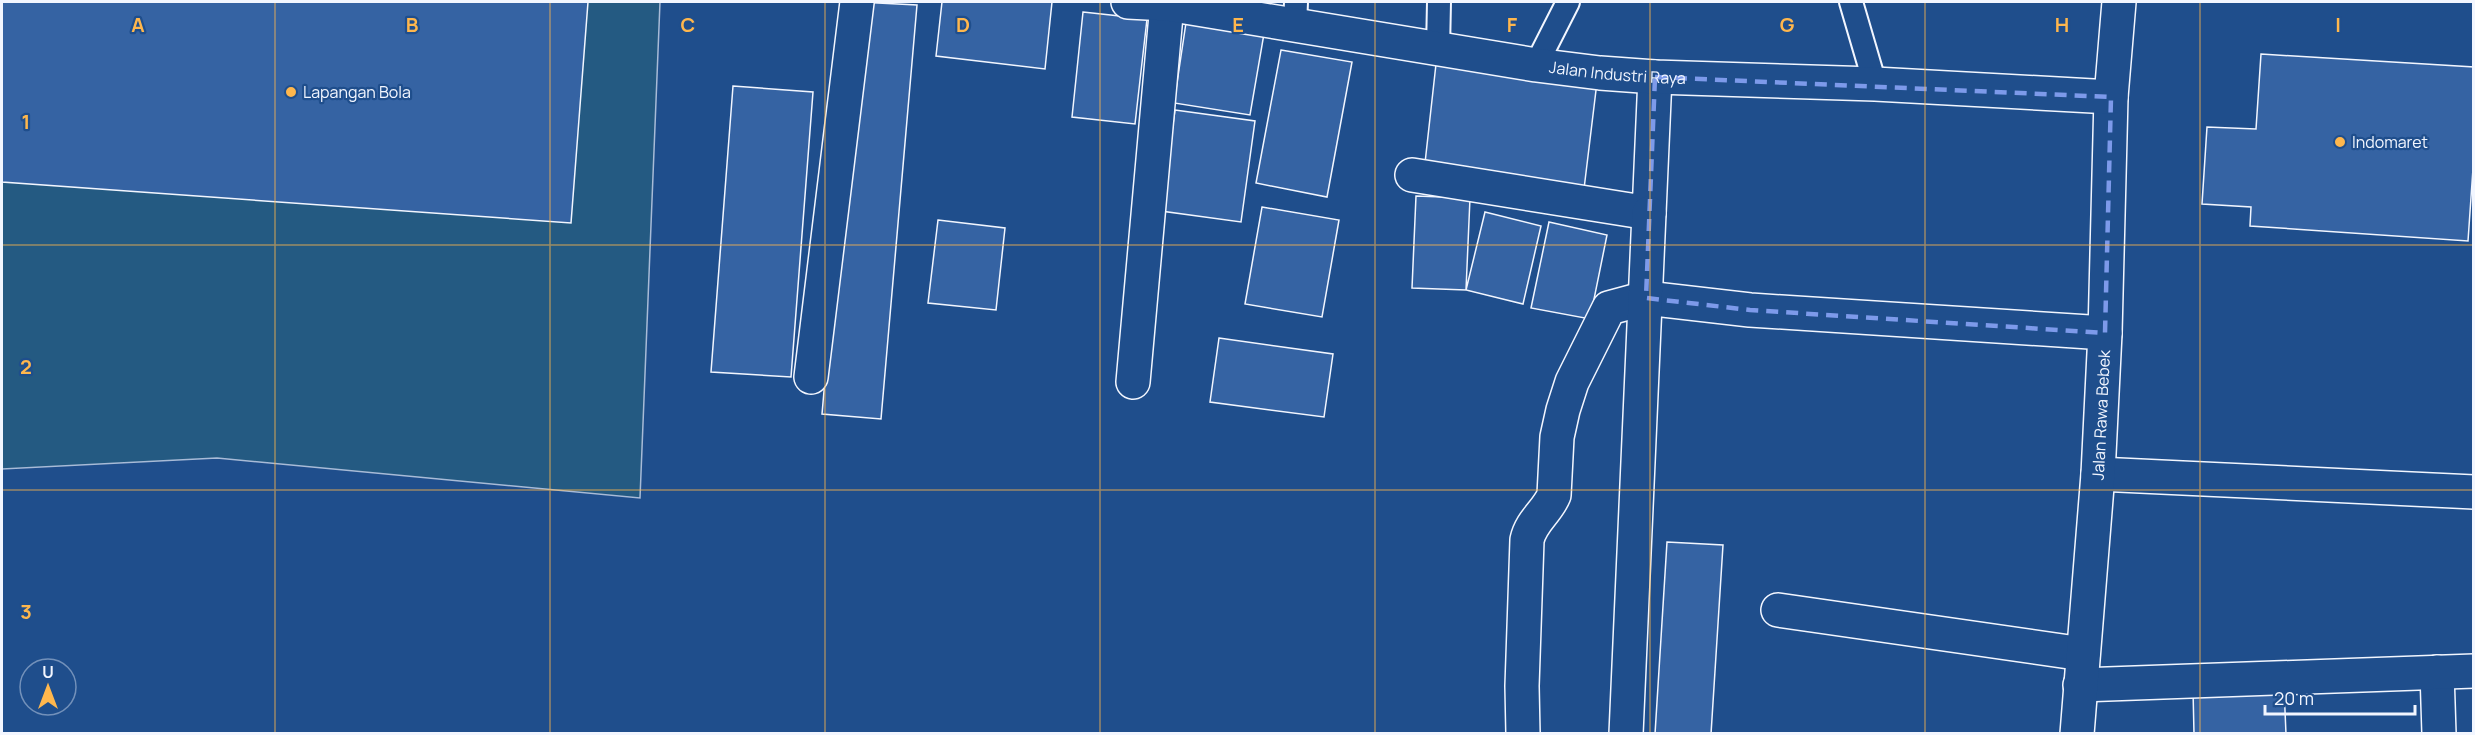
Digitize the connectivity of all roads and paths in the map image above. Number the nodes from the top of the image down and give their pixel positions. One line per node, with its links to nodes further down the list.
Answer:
1 (857, 2): 18 (street)
2 (1128, 2): 7 (street, Jalan Industri Raya)
3 (1439, 2): 9 (lane)
4 (1568, 2): 10 (lane)
5 (1851, 2): 12 (lane)
6 (2119, 2): 13 (street, Jalan Rawa Bebek)
7 (1167, 4): 8 (street, Jalan Industri Raya); 19 (street)
8 (1296, 14): 9 (street, Jalan Industri Raya)
9 (1438, 49): 10 (street, Jalan Industri Raya)
10 (1536, 65): 11 (street, Jalan Industri Raya)
11 (1655, 77): 12 (street, Jalan Industri Raya); 15 (street)
12 (1875, 84): 13 (street, Jalan Industri Raya)
13 (2111, 97): 17 (street, Jalan Rawa Bebek)
14 (1412, 175): 15 (street)
15 (1649, 213): 16 (street)
16 (1646, 298): 17 (street); 26 (street); 27 (street)
17 (2105, 333): 20 (street, Jalan Rawa Bebek)
18 (810, 377)
19 (1133, 382)
20 (2098, 474): 21 (street); 23 (street, Jalan Rawa Bebek)
21 (2474, 492)
22 (1778, 610): 23 (street)
23 (2082, 670): 25 (street); 28 (street, Jalan Rawa Bebek)
24 (2474, 671): 25 (street)
25 (2437, 672): 29 (street)
26 (1523, 734)
27 (1626, 734)
28 (2077, 734)
29 (2439, 734)

